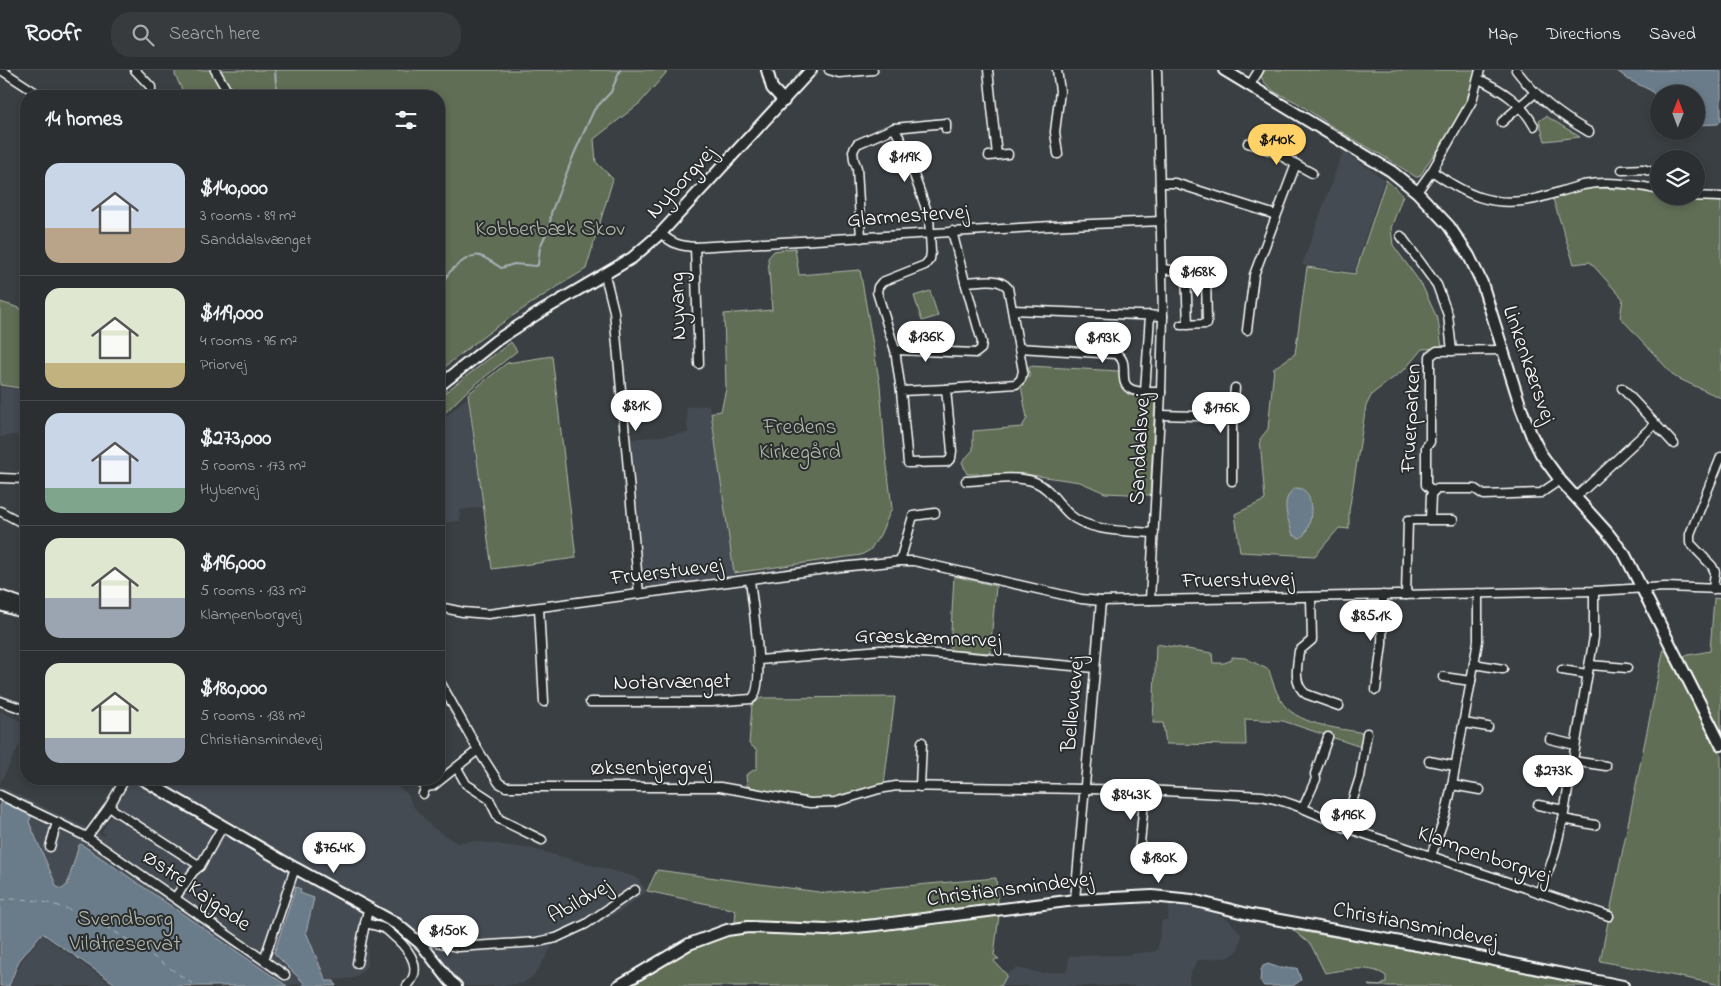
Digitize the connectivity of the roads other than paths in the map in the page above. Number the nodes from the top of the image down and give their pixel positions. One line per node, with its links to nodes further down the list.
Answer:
1 (1, 70): 17 (street)
2 (135, 70): 18 (street)
3 (215, 70): 19 (street)
4 (767, 70): 21 (street)
5 (811, 70): 21 (street, Nyborgvej)
6 (829, 70): 7 (street)
7 (874, 70)
8 (988, 70): 29 (street)
9 (1057, 70): 30 (street)
10 (1157, 70): 37 (street, Sanddalsvej)
11 (1224, 70): 16 (street, Linkenkærsvej)
12 (1260, 70): 16 (street)
13 (1480, 70): 15 (street)
14 (1516, 70): 20 (street)
15 (1479, 79): 22 (street); 34 (street)
16 (1250, 85): 40 (street, Linkenkærsvej)
17 (32, 90)
18 (151, 90)
19 (227, 90)
20 (1535, 92): 22 (street); 27 (street)
21 (784, 101): 46 (street, Nyborgvej)
22 (1520, 105): 23 (street); 24 (street)
23 (1502, 122)
24 (1534, 126)
25 (894, 128): 26 (street); 47 (street); 49 (street)
26 (946, 129)
27 (1589, 132)
28 (1248, 143): 31 (street)
29 (1008, 154)
30 (1058, 154)
31 (1296, 164): 36 (street); 43 (street)
32 (1643, 169): 33 (street); 35 (street); 38 (street)
33 (1622, 170)
34 (1432, 171): 38 (street); 40 (street)
35 (1650, 171)
36 (1312, 173)
37 (1160, 183): 43 (street); 44 (street, Sanddalsvej)
38 (1641, 186): 39 (street)
39 (1650, 188)
40 (1417, 192): 61 (street, Linkenkærsvej)
41 (1705, 196): 42 (street)
42 (1721, 197)
43 (1276, 216): 58 (street)
44 (1161, 221): 45 (street, Glarmestervej); 51 (street, Sanddalsvej)
45 (952, 231): 47 (street, Glarmestervej); 54 (street)
46 (661, 233): 50 (street, Glarmestervej); 53 (street, Nyborgvej)
47 (930, 233): 49 (street, Glarmestervej); 60 (street)
48 (1401, 236): 62 (street)
49 (861, 238): 50 (street, Glarmestervej)
50 (695, 247): 63 (street, Nyvang)
51 (1162, 270): 52 (street); 57 (street, Sanddalsvej)
52 (1186, 272): 52 (street)
53 (605, 275): 64 (street, Nyborgvej); 95 (street)
54 (965, 282): 55 (street); 60 (street)
55 (1013, 310): 56 (street); 59 (street)
56 (1150, 315): 57 (street); 69 (street)
57 (1163, 316): 70 (street, Sanddalsvej)
58 (1247, 330)
59 (1019, 348): 67 (street); 69 (street)
60 (895, 350): 68 (street)
61 (1502, 350): 62 (street, Fruerparken); 78 (street, Linkenkærsvej)
62 (1452, 351): 81 (street, Fruerparken)
63 (699, 364)
64 (445, 381)
65 (1235, 388): 72 (street)
66 (1622, 388): 73 (street)
67 (946, 389): 68 (street); 68 (street)
68 (900, 391)
69 (1145, 392): 70 (street)
70 (1161, 392): 71 (street, Sanddalsvej)
71 (1160, 415): 72 (street); 88 (street, Sanddalsvej)
72 (1232, 417): 80 (street)
73 (1655, 424): 74 (street); 82 (street)
74 (1674, 444)
75 (1721, 457): 92 (street)
76 (0, 478): 77 (street)
77 (20, 479)
78 (1560, 480): 81 (street); 82 (street, Linkenkærsvej)
79 (966, 481): 88 (street)
80 (1232, 481)
81 (1434, 492): 85 (street, Fruerparken)
82 (1576, 496): 91 (street, Linkenkærsvej)
83 (0, 511): 87 (street)
84 (934, 513): 89 (street)
85 (1430, 519): 86 (street); 96 (street)
86 (1454, 520)
87 (20, 522)
88 (1154, 534): 100 (street, Sanddalsvej)
89 (900, 561): 90 (street, Fruerstuevej); 101 (street, Fruerstuevej)
90 (750, 580): 95 (street, Fruerstuevej); 107 (street)
91 (1642, 589): 92 (street, Fruerstuevej); 93 (street, Fruerstuevej); 131 (street, Linkenkærsvej)
92 (1717, 589)
93 (1594, 590): 94 (street, Fruerstuevej); 109 (street)
94 (1478, 593): 96 (street, Fruerstuevej); 108 (street)
95 (638, 594): 105 (street, Fruerstuevej)
96 (1406, 595): 98 (street, Fruerstuevej)
97 (0, 596): 102 (street)
98 (1383, 596): 99 (street, Fruerstuevej); 117 (street)
99 (1311, 597): 100 (street, Fruerstuevej); 122 (street)
100 (1150, 600): 101 (street, Fruerstuevej)
101 (1101, 601): 110 (street, Bellevuevej)
102 (20, 603)
103 (0, 605): 106 (street)
104 (445, 608): 105 (street, Fruerstuevej)
105 (539, 608): 120 (street)
106 (20, 611)
107 (759, 660): 110 (street, Græskæmnervej); 121 (street, Notarvænget)
108 (1474, 664): 112 (street); 116 (street)
109 (1590, 665): 111 (street); 114 (street)
110 (1095, 668): 145 (street, Bellevuevej)
111 (1627, 668)
112 (1503, 669)
113 (1562, 670): 114 (street)
114 (1587, 674): 130 (street)
115 (1443, 677): 116 (street)
116 (1471, 682): 124 (street)
117 (1376, 690)
118 (445, 691): 132 (street, Øksenbjergvej)
119 (0, 702): 123 (street)
120 (544, 702)
121 (590, 702)
122 (1339, 706)
123 (20, 708)
124 (1464, 723): 125 (street); 135 (street)
125 (1488, 727)
126 (1367, 733): 157 (street)
127 (1328, 737): 151 (street)
128 (1550, 739): 130 (street)
129 (922, 742): 144 (street)
130 (1575, 744): 134 (street)
131 (1721, 746)
132 (478, 750): 137 (street); 144 (street, Øksenbjergvej)
133 (1428, 761): 135 (street)
134 (1573, 761): 136 (street); 152 (street)
135 (1455, 766): 143 (street)
136 (1606, 766)
137 (457, 768): 138 (street); 159 (street)
138 (445, 777)
139 (122, 785): 150 (street)
140 (152, 785): 156 (street)
141 (420, 785): 142 (street)
142 (434, 785)
143 (1452, 785): 147 (street); 162 (street)
144 (920, 787): 145 (street, Øksenbjergvej)
145 (1085, 788): 146 (street, Klampenborgvej); 168 (street, Bellevuevej)
146 (1145, 790): 151 (street, Klampenborgvej); 161 (street)
147 (1480, 790)
148 (0, 795): 154 (street, Østre Kajgade)
149 (1538, 806): 152 (street)
150 (109, 807): 158 (street); 163 (street)
151 (1304, 808): 157 (street, Klampenborgvej)
152 (1564, 810): 153 (street)
153 (1563, 820): 155 (street); 166 (street)
154 (57, 822): 158 (street, Østre Kajgade); 160 (street)
155 (1594, 825)
156 (223, 826): 163 (street); 164 (street)
157 (1344, 828): 162 (street, Klampenborgvej)
158 (87, 836): 167 (street, Østre Kajgade)
159 (542, 840)
160 (50, 847)
161 (1139, 854)
162 (1431, 856): 166 (street, Klampenborgvej)
163 (200, 866): 167 (street)
164 (295, 868): 169 (street); 173 (street)
165 (635, 890): 172 (street, Abildvej)
166 (1539, 893): 170 (street, Klampenborgvej)
167 (175, 898): 173 (street, Østre Kajgade)
168 (1076, 900): 178 (street, Christiansmindevej); 179 (street, Christiansmindevej)
169 (371, 908): 171 (street); 172 (street)
170 (1609, 916)
171 (366, 923): 174 (street); 176 (street)
172 (422, 945): 177 (street)
173 (264, 960): 175 (street, Østre Kajgade)
174 (357, 963)
175 (285, 975)
176 (407, 986)
177 (456, 986)
178 (618, 986)
179 (1623, 986)

